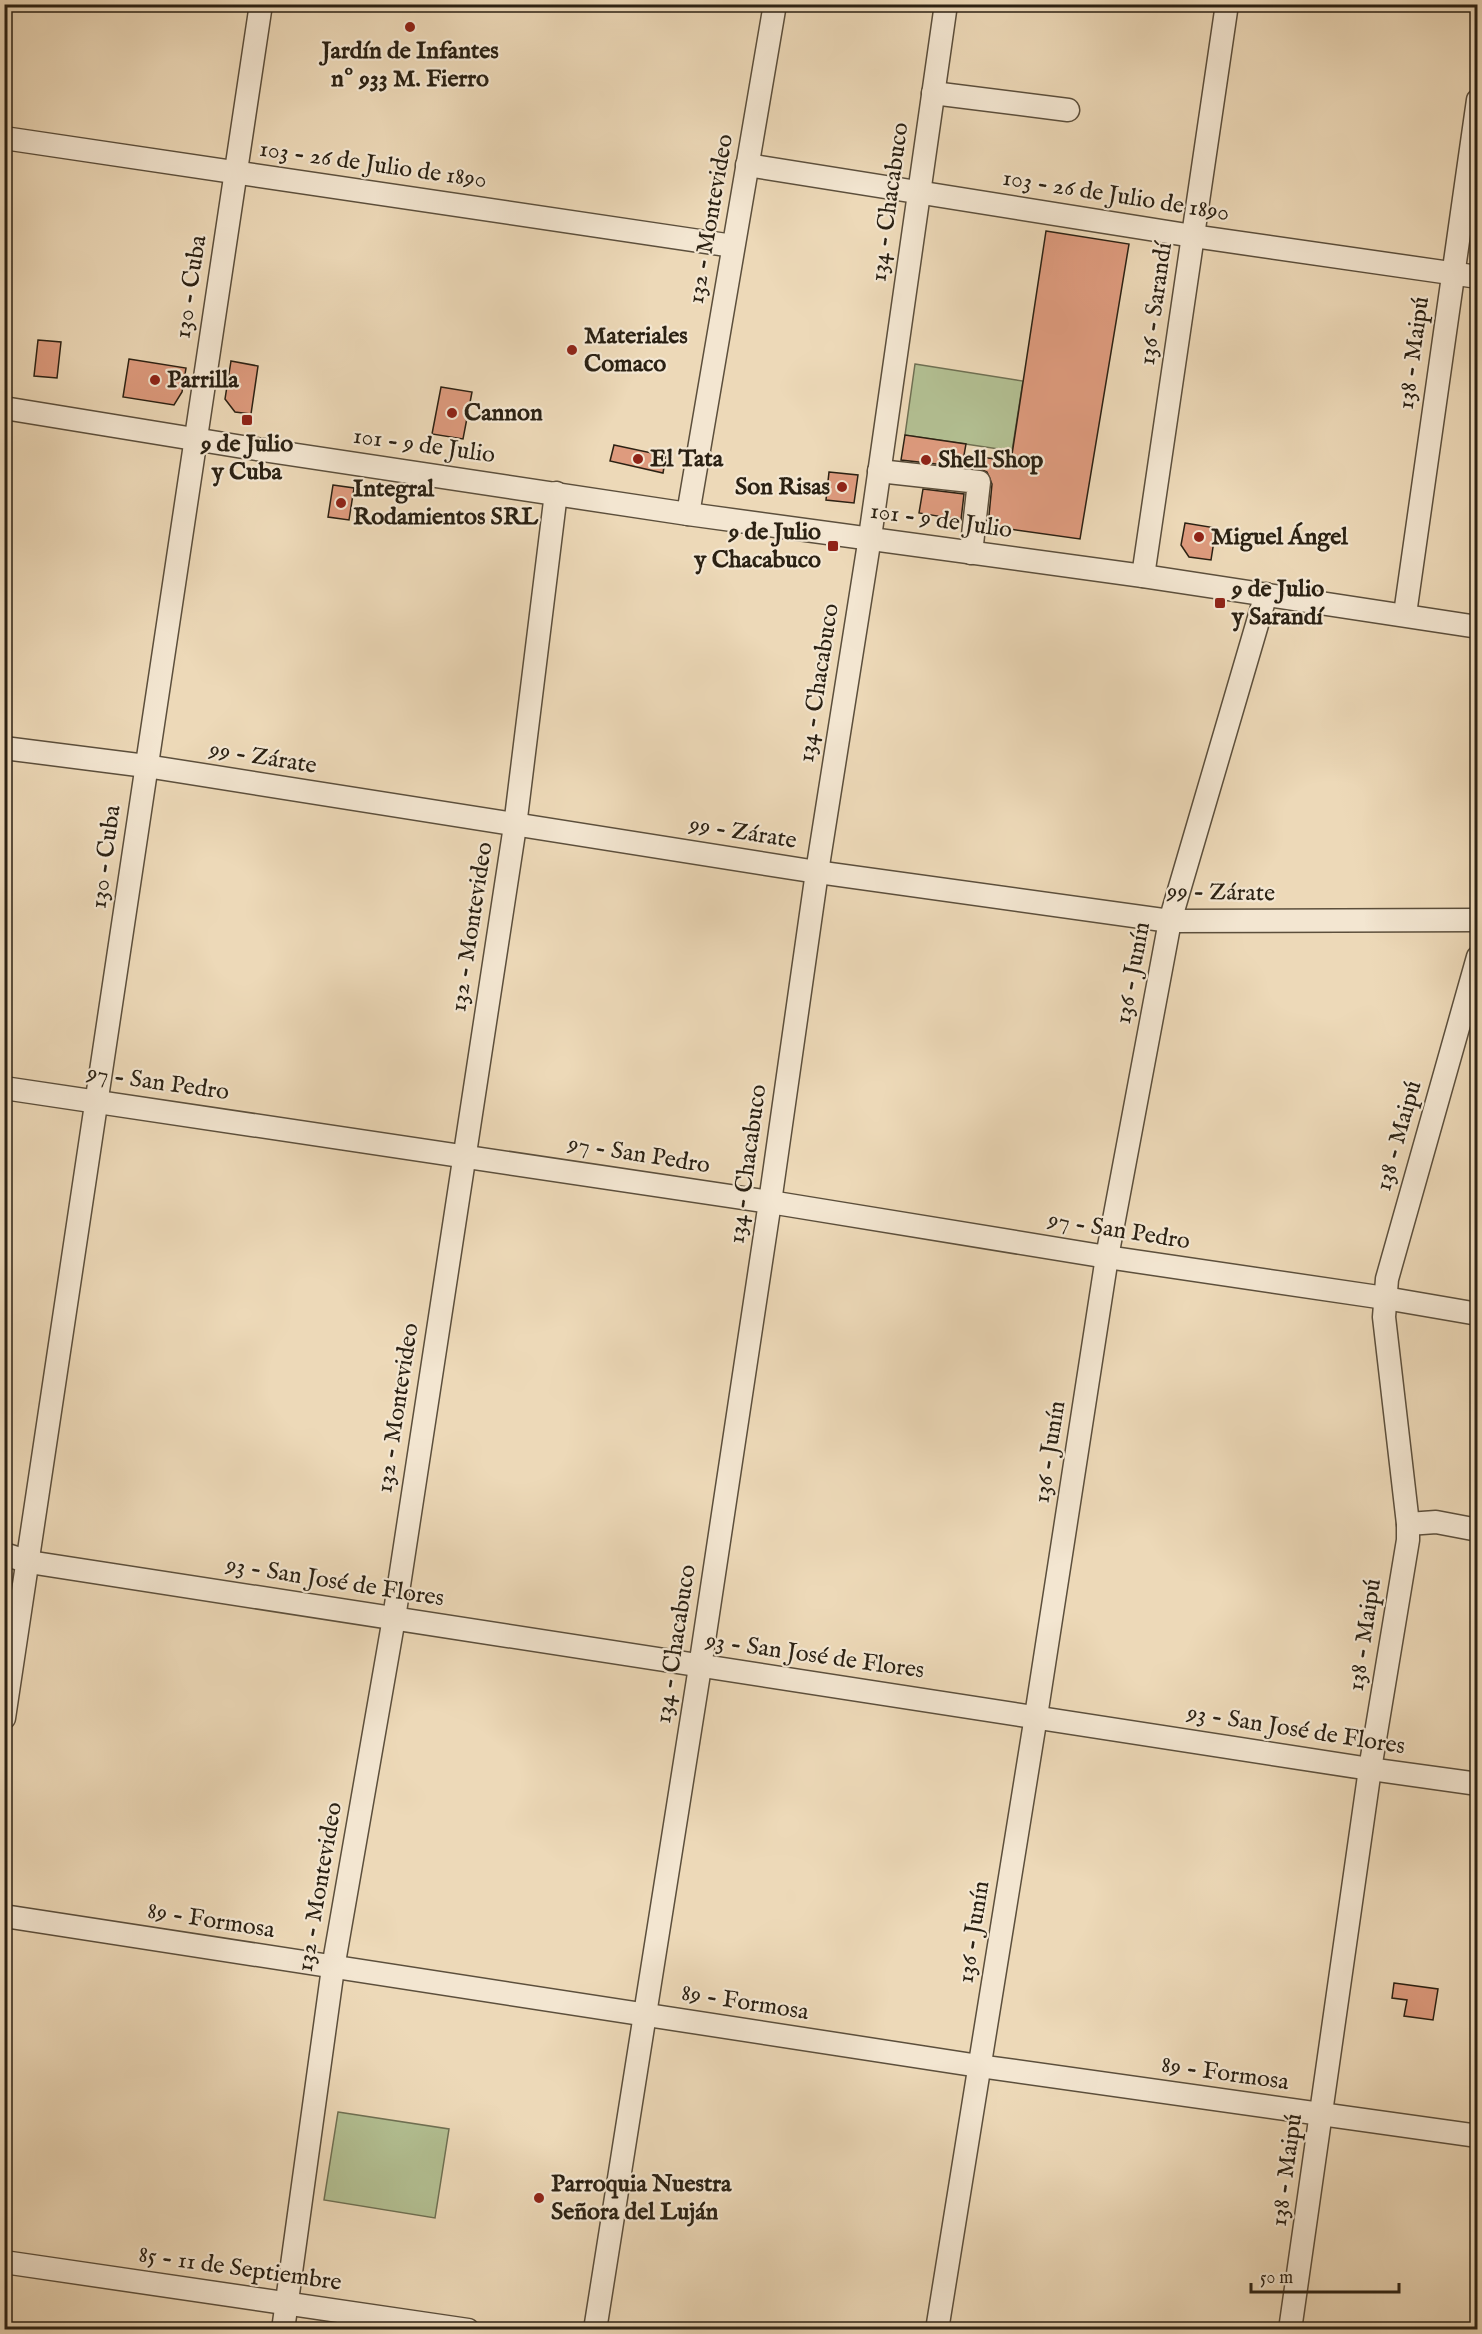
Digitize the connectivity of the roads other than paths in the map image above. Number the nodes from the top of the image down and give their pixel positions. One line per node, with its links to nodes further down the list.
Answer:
1 (261, 4): 10 (street, 130 - Cuba)
2 (775, 4): 9 (street, 132 - Montevideo)
3 (946, 4): 5 (street, 134 - Chacabuco)
4 (1227, 4): 12 (street, 136 - Sarandí)
5 (933, 93): 7 (street); 11 (street, 134 - Chacabuco)
6 (1478, 100): 14 (street, 138 - Maipú)
7 (1068, 110)
8 (4, 138): 10 (street, 103 - 26 de Julio de 1890)
9 (747, 165): 11 (street, 103 - 26 de Julio de 1890); 13 (street, 132 - Montevideo)
10 (236, 172): 13 (street, 103 - 26 de Julio de 1890); 17 (street, 130 - Cuba)
11 (918, 192): 12 (street, 103 - 26 de Julio de 1890); 18 (street, 134 - Chacabuco)
12 (1193, 236): 14 (street, 103 - 26 de Julio de 1890); 23 (street, 136 - Sarandí)
13 (733, 246): 20 (street, 132 - Montevideo)
14 (1452, 273): 15 (street, 103 - 26 de Julio de 1890); 25 (street, 138 - Maipú)
15 (1478, 277)
16 (4, 408): 17 (street, 101 - 9 de Julio)
17 (195, 438): 19 (street, 101 - 9 de Julio); 28 (street, 130 - Cuba)
18 (879, 471): 21 (street, 134 - Chacabuco); 22 (street)
19 (556, 493): 20 (street, 101 - 9 de Julio); 29 (street, 132 - Montevideo)
20 (688, 514): 21 (street, 101 - 9 de Julio)
21 (870, 537): 22 (street, 101 - 9 de Julio); 30 (street, 134 - Chacabuco)
22 (971, 553): 23 (street, 101 - 9 de Julio)
23 (1143, 576): 24 (street, 101 - 9 de Julio)
24 (1266, 594): 25 (street, 101 - 9 de Julio); 32 (street, 136 - Junín)
25 (1405, 614): 26 (street, 101 - 9 de Julio)
26 (1478, 627)
27 (4, 748): 28 (street, 99 - Zárate)
28 (146, 766): 29 (street, 99 - Zárate); 35 (street, 130 - Cuba)
29 (515, 826): 30 (street, 99 - Zárate); 36 (street, 132 - Montevideo)
30 (817, 872): 32 (street, 99 - Zárate); 37 (street, 134 - Chacabuco)
31 (1478, 920): 32 (street, 99 - Zárate)
32 (1170, 921): 38 (street, 136 - Junín)
33 (1478, 957): 39 (street, 138 - Maipú)
34 (4, 1088): 35 (street, 97 - San Pedro)
35 (98, 1102): 36 (street, 97 - San Pedro); 44 (street, 130 - Cuba)
36 (464, 1156): 37 (street, 97 - San Pedro); 45 (street, 132 - Montevideo)
37 (770, 1202): 38 (street, 97 - San Pedro); 47 (street, 134 - Chacabuco)
38 (1107, 1257): 39 (street, 97 - San Pedro); 48 (street, 136 - Junín)
39 (1385, 1298): 40 (street, 97 - San Pedro); 41 (street, 138 - Maipú)
40 (1478, 1314)
41 (1408, 1524): 42 (street); 50 (street, 138 - Maipú)
42 (1478, 1530)
43 (4, 1554): 44 (street, 93 - San José de Flores)
44 (29, 1562): 45 (street, 93 - San José de Flores); 46 (street, 130 - Cuba)
45 (394, 1618): 47 (street, 93 - San José de Flores); 53 (street, 132 - Montevideo)
46 (8, 1665): 49 (street, 130 - Cuba)
47 (700, 1667): 48 (street, 93 - San José de Flores); 54 (street, 134 - Chacabuco)
48 (1036, 1716): 50 (street, 93 - San José de Flores); 55 (street, 136 - Junín)
49 (4, 1718)
50 (1370, 1769): 51 (street, 93 - San José de Flores); 56 (street, 138 - Maipú)
51 (1478, 1784)
52 (4, 1916): 53 (street, 89 - Formosa)
53 (333, 1968): 54 (street, 89 - Formosa); 59 (street, 132 - Montevideo)
54 (644, 2014): 55 (street, 89 - Formosa); 62 (street, 134 - Chacabuco)
55 (980, 2066): 56 (street, 89 - Formosa); 63 (street, 136 - Junín)
56 (1322, 2114): 57 (street, 89 - Formosa); 64 (street, 138 - Maipú)
57 (1478, 2136)
58 (4, 2262): 59 (street, 85 - 11 de Septiembre)
59 (287, 2303): 60 (street, 132 - Montevideo); 61 (street, 85 - 11 de Septiembre)
60 (283, 2330)
61 (468, 2330)
62 (595, 2330)
63 (938, 2330)
64 (1290, 2330)

